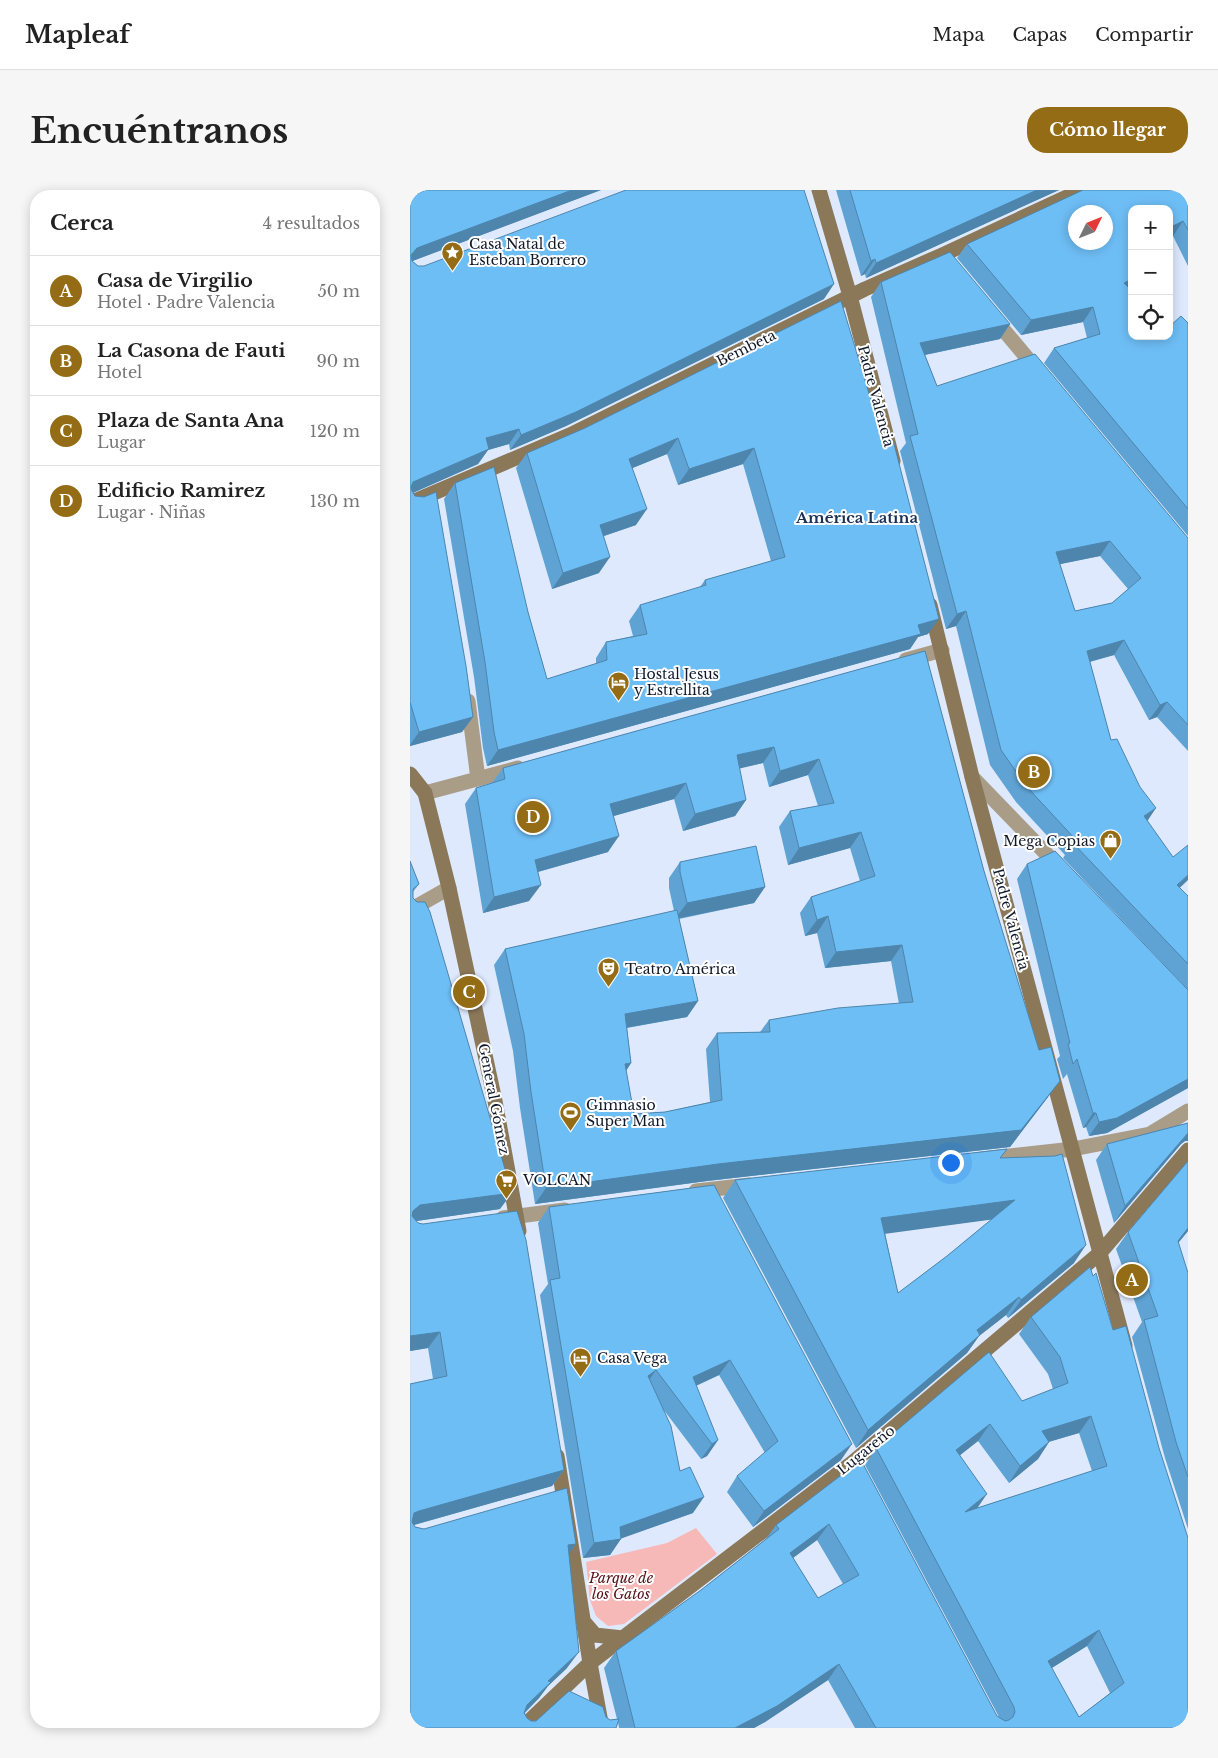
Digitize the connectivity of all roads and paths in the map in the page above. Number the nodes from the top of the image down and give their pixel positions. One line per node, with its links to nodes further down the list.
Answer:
1 (820, 190): 3 (main road, Padre Valencia)
2 (1082, 190): 3 (main road, Bembeta)
3 (850, 296): 6 (main road, Padre Valencia); 7 (main road, Bembeta)
4 (986, 308): 5 (street)
5 (1049, 384)
6 (897, 478)
7 (433, 494): 8 (main road, Bembeta); 9 (street)
8 (410, 503)
9 (437, 512)
10 (927, 592): 11 (main road, Padre Valencia)
11 (942, 650): 12 (street); 16 (main road, Padre Valencia)
12 (894, 663)
13 (466, 688): 17 (street)
14 (533, 763): 17 (street)
15 (410, 774): 18 (main road, General Gómez)
16 (972, 777): 19 (street); 23 (main road, Padre Valencia)
17 (478, 779): 18 (street)
18 (425, 793): 20 (main road, General Gómez)
19 (1074, 882)
20 (449, 888): 21 (street); 31 (main road, General Gómez)
21 (410, 910)
22 (1188, 1111): 23 (street)
23 (1073, 1149): 25 (street); 34 (main road, Padre Valencia)
24 (1188, 1150): 34 (main road, Lugareño)
25 (964, 1161)
26 (768, 1183): 27 (street)
27 (708, 1190): 28 (street); 30 (street)
28 (680, 1194)
29 (584, 1207): 31 (street)
30 (718, 1207)
31 (517, 1217): 32 (street); 33 (main road, General Gómez)
32 (488, 1220)
33 (522, 1245)
34 (1100, 1253): 35 (main road, Padre Valencia); 37 (main road, Lugareño)
35 (1128, 1357)
36 (555, 1446): 39 (main road)
37 (850, 1458): 38 (street); 42 (main road, Lugareño)
38 (861, 1480)
39 (563, 1493): 40 (street); 41 (main road)
40 (544, 1499)
41 (583, 1621): 42 (main road); 43 (main road)
42 (622, 1638): 43 (main road, Lugareño)
43 (590, 1663): 44 (main road, Lugareño); 45 (main road)
44 (522, 1728)
45 (602, 1728)

